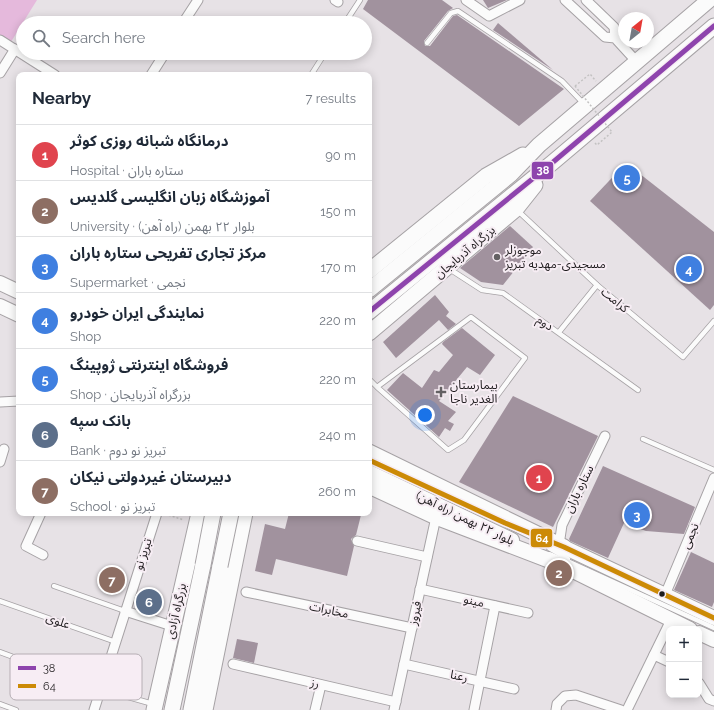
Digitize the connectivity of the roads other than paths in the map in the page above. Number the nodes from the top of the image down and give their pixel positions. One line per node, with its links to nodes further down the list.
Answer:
1 (198, 0): 8 (street)
2 (360, 0): 9 (lane)
3 (466, 0): 4 (street)
4 (520, 0)
5 (565, 0): 11 (street)
6 (586, 0): 11 (street)
7 (709, 0): 18 (highway)
8 (188, 16)
9 (350, 16)
10 (714, 26): 25 (highway, بزرگراه آذربایجان)
11 (614, 38): 18 (street)
12 (0, 40): 14 (street)
13 (427, 43): 23 (lane)
14 (15, 49): 22 (street)
15 (32, 60): 19 (street)
16 (161, 60): 20 (street)
17 (321, 60): 21 (lane)
18 (636, 61): 23 (highway)
19 (50, 72)
20 (153, 72)
21 (313, 72)
22 (0, 73)
23 (585, 105): 24 (highway)
24 (540, 145): 28 (highway); 30 (highway)
25 (552, 163): 26 (highway, بزرگراه آذربایجان); 32 (highway, بزرگراه آذربایجان)
26 (516, 209): 27 (highway, بزرگراه آذربایجان); 29 (lane, کرامت)
27 (447, 267): 34 (highway, بزرگراه آذربایجان); 36 (lane, دوم)
28 (372, 269)
29 (598, 285): 35 (lane, کرامت); 36 (lane)
30 (372, 287)
31 (0, 306): 33 (main road)
32 (372, 310)
33 (16, 314)
34 (376, 320)
35 (714, 322)
36 (559, 332): 39 (lane, دوم)
37 (372, 382): 38 (lane)
38 (377, 387): 38 (lane)
39 (638, 390)
40 (0, 402): 41 (street)
41 (16, 402)
42 (605, 436): 62 (street, ستاره باران)
43 (643, 439): 48 (lane)
44 (4, 449): 46 (street)
45 (372, 453): 62 (highway)
46 (0, 462)
47 (372, 462): 59 (main road, بلوار ۲۲ بهمن (راه آهن))
48 (714, 470)
49 (372, 473): 59 (main road, بلوار ۲۲ بهمن (راه آهن))
50 (714, 478): 73 (street, نجمی)
51 (372, 487): 57 (highway)
52 (40, 516): 64 (street)
53 (156, 516): 76 (street, تبریز نو)
54 (212, 516): 106 (highway, بزرگراه آزادی, bridge)
55 (232, 516): 69 (highway, bridge)
56 (244, 516): 69 (highway)
57 (436, 517): 66 (street, فیروز); 67 (highway)
58 (197, 518): 65 (highway, بزرگراه آزادی)
59 (503, 529): 60 (lane); 62 (main road, بلوار ۲۲ بهمن (راه آهن)); 67 (main road, بلوار ۲۲ بهمن (راه آهن)); 68 (lane)
60 (515, 540)
61 (357, 541): 66 (street)
62 (562, 546): 73 (main road, بلوار ۲۲ بهمن (راه آهن))
63 (545, 552): 68 (lane)
64 (43, 555)
65 (189, 556): 69 (highway); 80 (highway, بزرگراه آزادی)
66 (427, 557): 71 (street, فیروز)
67 (559, 564): 79 (main road, بلوار ۲۲ بهمن (راه آهن))
68 (582, 566): 83 (lane)
69 (227, 567): 107 (highway); 108 (highway)
70 (54, 586): 76 (lane)
71 (420, 589): 75 (street, مینو); 82 (street, فیروز)
72 (246, 592): 82 (street, مخابرات)
73 (665, 595): 78 (main road, بلوار ۲۲ بهمن (راه آهن))
74 (0, 601): 86 (lane, علوی)
75 (495, 606): 77 (street, مینو); 94 (street)
76 (125, 611): 80 (street); 86 (street, تبریز نو)
77 (528, 613)
78 (714, 618)
79 (671, 620): 81 (main road, بلوار ۲۲ بهمن (راه آهن)); 89 (street)
80 (172, 626): 103 (highway, بزرگراه آزادی)
81 (684, 626)
82 (412, 628): 93 (street, فیروز)
83 (714, 628)
84 (702, 634): 85 (main road)
85 (714, 640)
86 (116, 642): 88 (street, تبریز نو)
87 (0, 652): 90 (lane)
88 (112, 654)
89 (654, 655): 91 (street); 113 (street)
90 (10, 656)
91 (666, 661)
92 (233, 664): 95 (street, رز)
93 (404, 664): 94 (street, رعنا); 102 (street, فیروز)
94 (480, 681): 96 (street, رعنا); 110 (street)
95 (321, 685): 102 (street, رز); 109 (street)
96 (514, 688)
97 (702, 688): 100 (street)
98 (97, 700): 105 (street, تبریز نو)
99 (134, 700): 103 (lane)
100 (714, 701)
101 (0, 704): 104 (lane)
102 (395, 706)
103 (155, 707)
104 (16, 710)
105 (94, 710)
106 (172, 710)
107 (191, 710)
108 (205, 710)
109 (315, 710)
110 (474, 710)
111 (556, 710): 112 (street)
112 (621, 710)
113 (627, 710)

